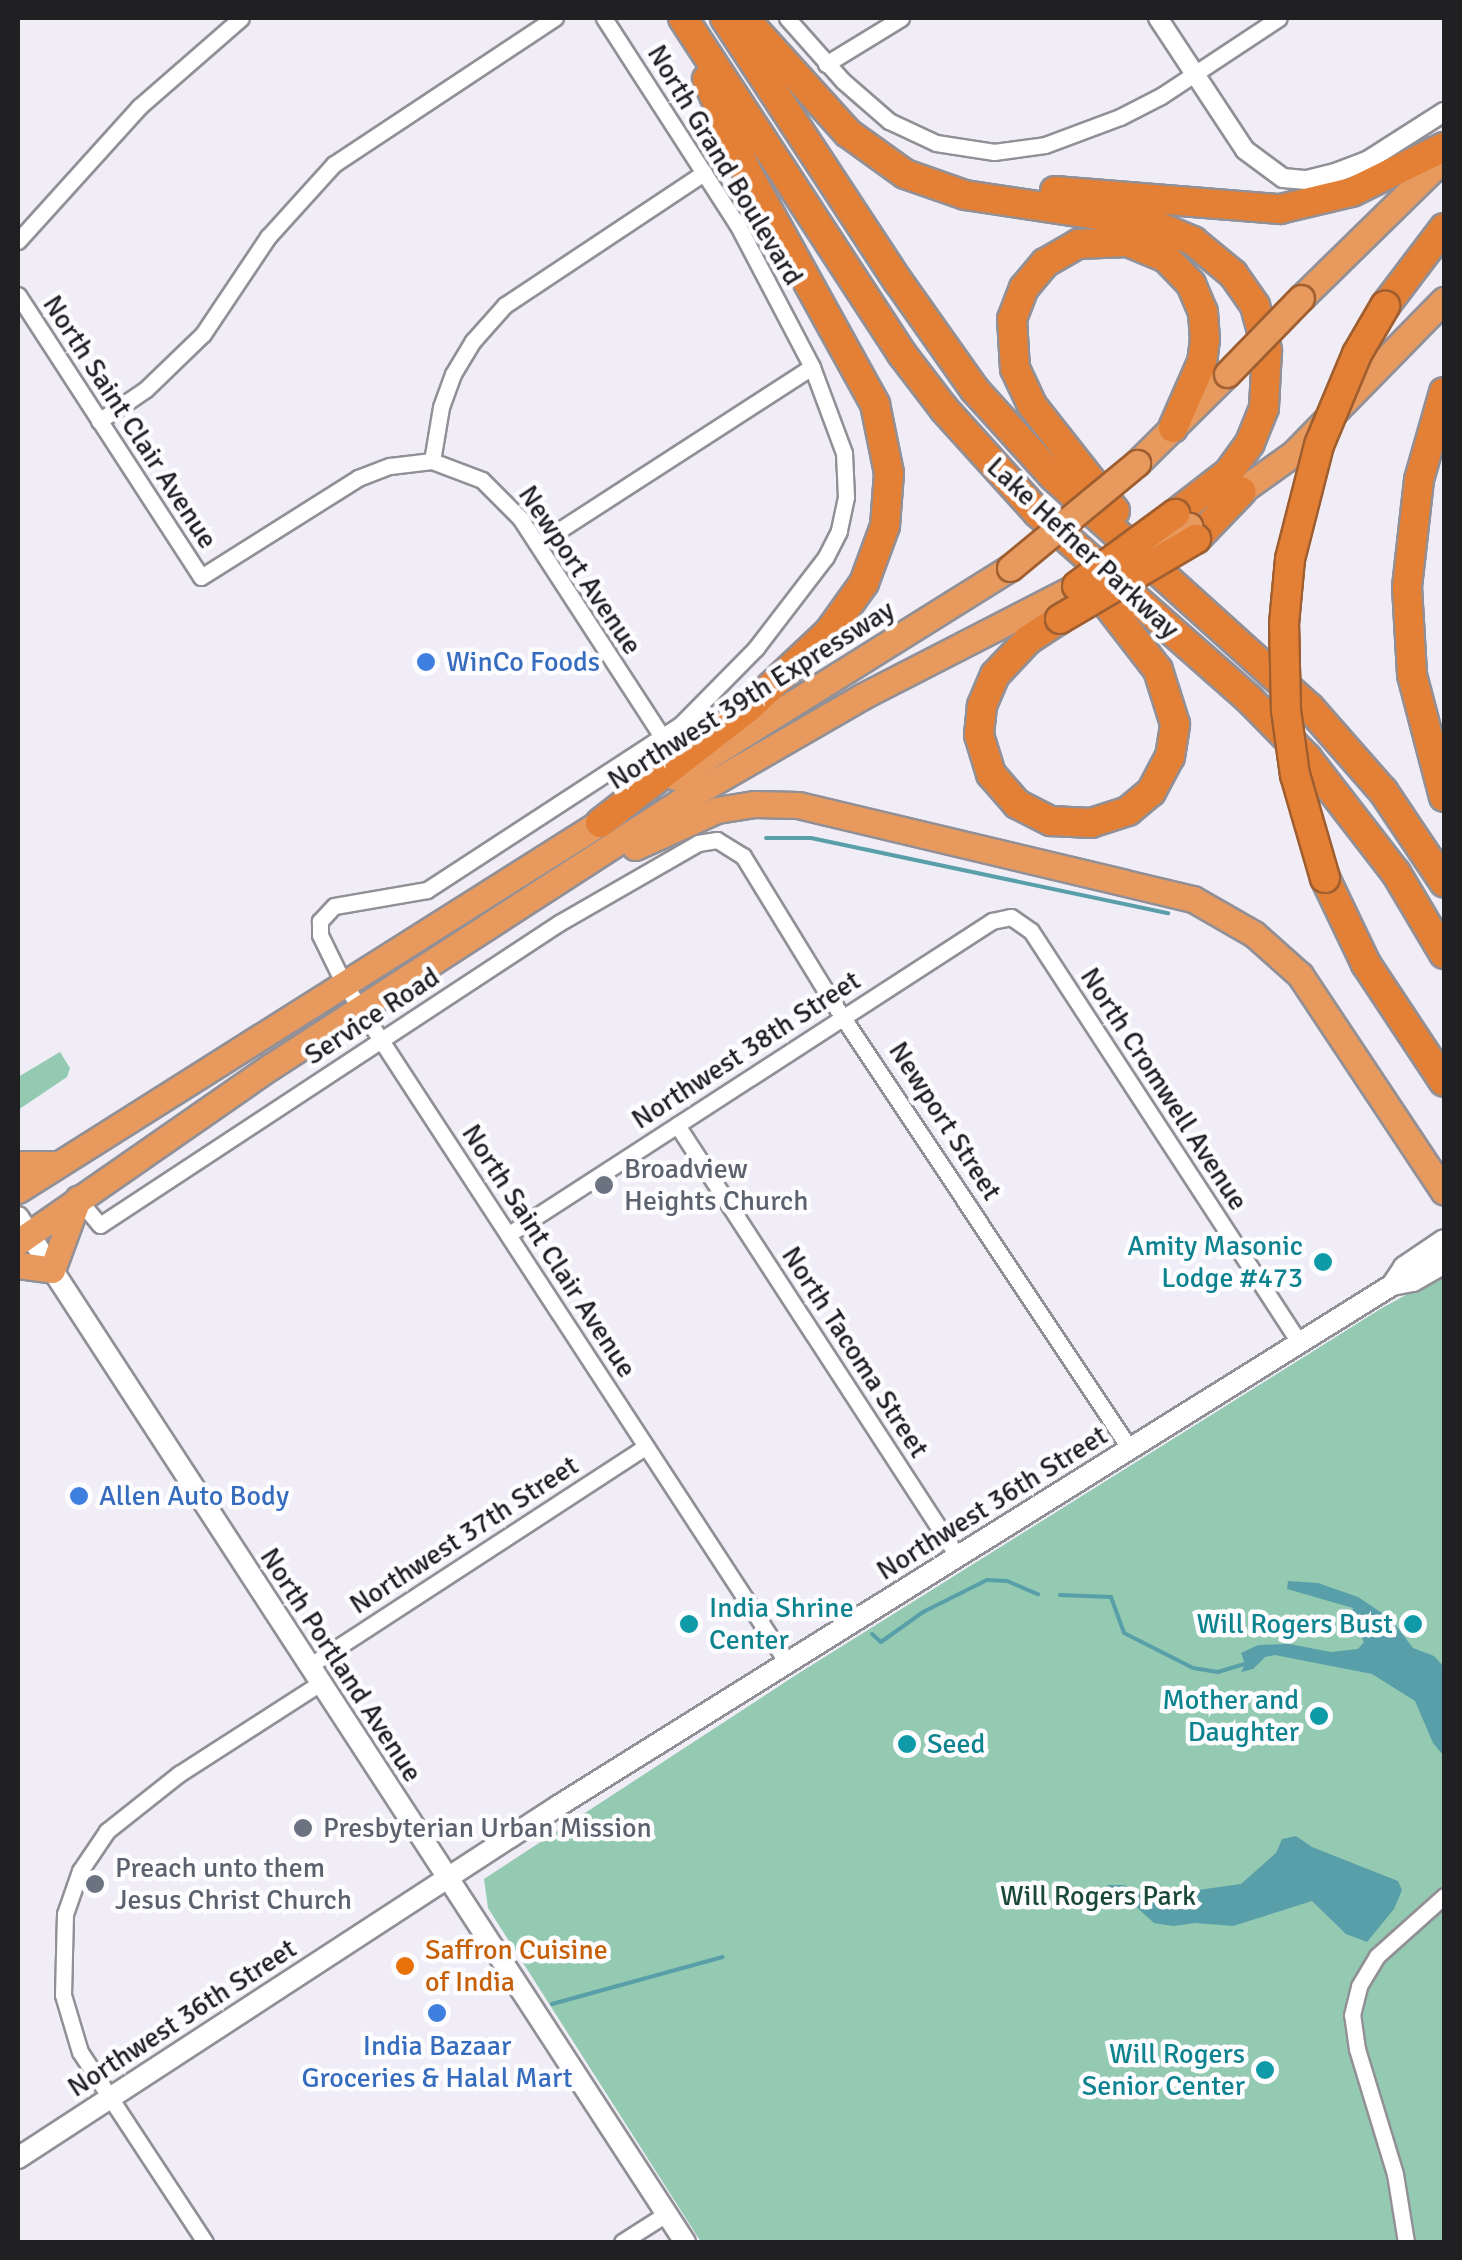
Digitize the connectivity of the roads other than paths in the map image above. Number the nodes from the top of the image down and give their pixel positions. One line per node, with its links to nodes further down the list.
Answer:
1 (241, 18): 19 (street)
2 (555, 18): 24 (street)
3 (604, 18): 16 (street, North Grand Boulevard)
4 (682, 18): 28 (highway, Lake Hefner Parkway); 36 (highway)
5 (726, 18): 31 (highway, Lake Hefner Parkway)
6 (744, 18): 17 (highway)
7 (788, 18): 11 (street)
8 (900, 18): 11 (street)
9 (1158, 18): 12 (street)
10 (1278, 18): 12 (street)
11 (826, 64): 12 (street)
12 (1194, 74): 13 (street)
13 (1444, 112)
14 (1444, 147): 17 (highway)
15 (1444, 158): 25 (highway, Northwest 39th Expressway, bridge)
16 (704, 172): 22 (street, North Grand Boulevard); 26 (street)
17 (918, 179): 29 (highway)
18 (1444, 228): 46 (highway, bridge)
19 (18, 241)
20 (18, 295): 24 (street, North Saint Clair Avenue)
21 (1444, 300): 27 (highway)
22 (812, 367): 30 (street); 34 (street, North Grand Boulevard)
23 (1444, 392): 35 (highway)
24 (99, 421): 26 (street, North Saint Clair Avenue)
25 (1174, 428): 31 (highway); 36 (highway, Northwest 39th Expressway, bridge)
26 (432, 461): 30 (street, Newport Avenue)
27 (1242, 491): 29 (highway)
28 (1038, 513): 33 (highway); 41 (highway, Lake Hefner Parkway)
29 (1186, 526): 32 (highway, bridge); 33 (highway, bridge)
30 (538, 544): 34 (street, Newport Avenue)
31 (1172, 582): 38 (highway, Lake Hefner Parkway)
32 (1077, 586): 33 (highway, Northwest 39th Expressway)
33 (1051, 611): 39 (highway, Northwest 39th Expressway)
34 (662, 737): 42 (street, North Saint Clair Avenue)
35 (1444, 798)
36 (600, 822): 42 (highway, Northwest 39th Expressway)
37 (705, 841): 44 (street, Newport Street); 45 (street, Service Road)
38 (1444, 882)
39 (544, 889): 43 (highway, Northwest 39th Expressway); 51 (highway)
40 (1014, 918): 44 (street, Northwest 38th Street); 60 (street, North Cromwell Avenue)
41 (1444, 954)
42 (343, 982): 43 (street, North Saint Clair Avenue); 49 (highway, Northwest 39th Expressway)
43 (360, 1008): 45 (street, North Saint Clair Avenue); 52 (highway, Northwest 39th Expressway)
44 (844, 1016): 47 (street, Northwest 38th Street); 62 (street, Newport Street)
45 (382, 1040): 52 (street, Service Road); 54 (street, North Saint Clair Avenue)
46 (1444, 1082)
47 (677, 1124): 54 (street, Northwest 38th Street); 63 (street, North Tacoma Street)
48 (18, 1164): 49 (highway)
49 (58, 1164): 50 (highway, Northwest 39th Expressway)
50 (18, 1190)
51 (1444, 1192)
52 (78, 1199): 53 (highway, Northwest 39th Expressway); 58 (highway)
53 (21, 1232): 58 (main road, North Portland Avenue)
54 (508, 1234): 61 (street, North Saint Clair Avenue)
55 (1444, 1240): 59 (main road, Northwest 36th Street)
56 (1444, 1264): 59 (main road, Northwest 36th Street)
57 (18, 1265): 58 (highway)
58 (52, 1270): 65 (main road, North Portland Avenue)
59 (1392, 1285): 60 (main road, Northwest 36th Street)
60 (1300, 1343): 62 (main road, Northwest 36th Street)
61 (646, 1446): 64 (street, North Saint Clair Avenue); 65 (street, Northwest 37th Street)
62 (1130, 1450): 63 (main road, Northwest 36th Street)
63 (958, 1557): 64 (main road, Northwest 36th Street)
64 (788, 1664): 66 (main road, Northwest 36th Street)
65 (315, 1674): 66 (main road, North Portland Avenue); 68 (street, Northwest 37th Street)
66 (447, 1878): 68 (main road, Northwest 36th Street); 70 (main road, North Portland Avenue)
67 (1444, 1896): 74 (street)
68 (109, 2098): 69 (main road, Northwest 36th Street); 71 (street, Northwest 37th Street)
69 (18, 2158)
70 (666, 2214): 72 (street); 73 (main road, North Portland Avenue)
71 (204, 2242)
72 (622, 2242)
73 (684, 2242)
74 (1406, 2242)

